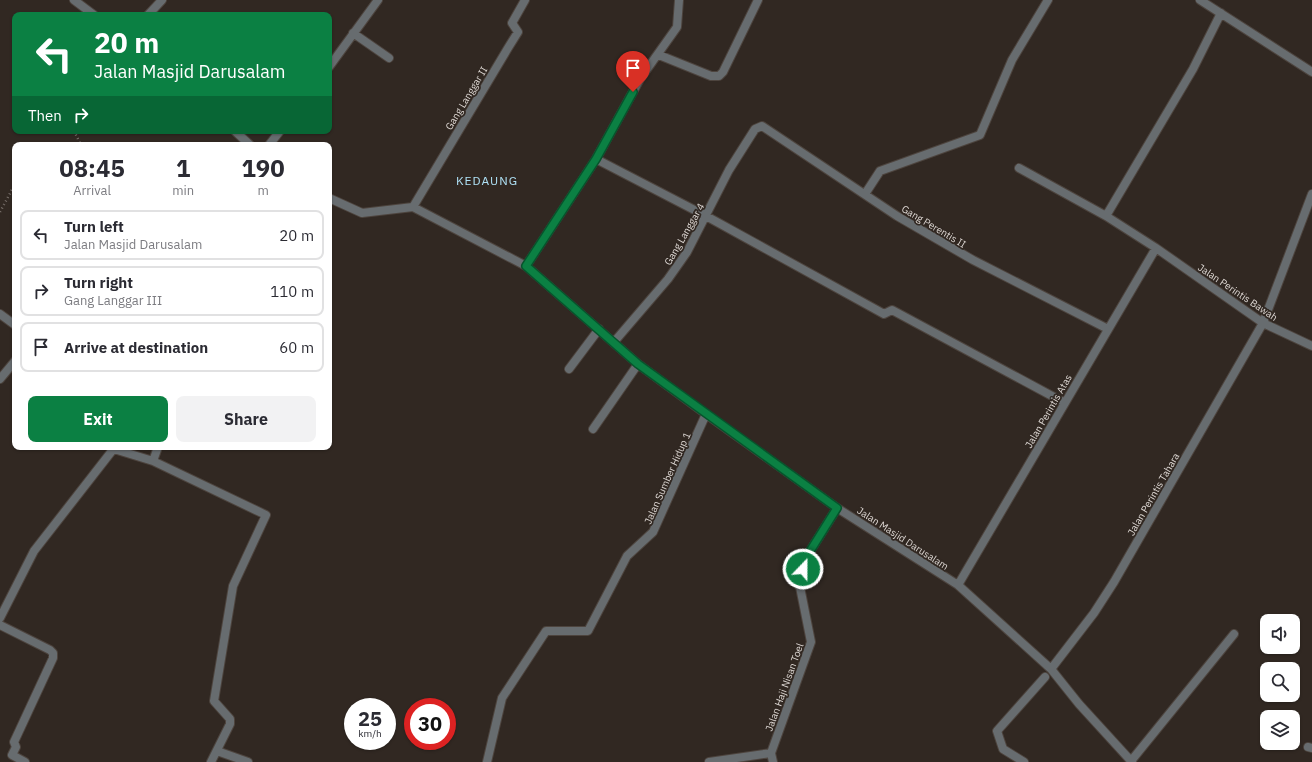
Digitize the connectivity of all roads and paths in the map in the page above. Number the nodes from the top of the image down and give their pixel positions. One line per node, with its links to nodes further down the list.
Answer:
1 (74, 0): 9 (street)
2 (162, 0): 10 (street)
3 (378, 0): 12 (street)
4 (525, 0): 28 (street, Gang Langgar II)
5 (679, 0): 13 (street)
6 (758, 0): 13 (street)
7 (1048, 0): 25 (street)
8 (1200, 0): 11 (street)
9 (90, 12)
10 (151, 12)
11 (1222, 12): 16 (street); 31 (street)
12 (354, 33): 14 (street); 15 (street)
13 (659, 55): 22 (street)
14 (389, 58)
15 (332, 63)
16 (1312, 72)
17 (758, 127): 25 (street, Gang Perentis II); 30 (street, Gang Langgar 4)
18 (238, 134): 20 (street)
19 (278, 134): 21 (street)
20 (247, 142)
21 (271, 142)
22 (596, 159): 30 (street); 33 (street)
23 (1019, 168): 31 (street, Jalan Perintis Bawah)
24 (12, 190): 29 (path)
25 (865, 194): 38 (street, Gang Perentis II)
26 (1312, 194): 36 (street, Jalan Perintis Tahara)
27 (332, 199): 28 (street)
28 (413, 207): 33 (street, Jalan Masjid Darusalam)
29 (0, 212)
30 (706, 216): 39 (street, Gang Langgar 4); 45 (street)
31 (1106, 216): 32 (street, Jalan Perintis Bawah)
32 (1156, 248): 36 (street, Jalan Perintis Bawah); 38 (street, Jalan Perintis Atas)
33 (526, 266): 37 (street, Jalan Masjid Darusalam)
34 (0, 314): 35 (street)
35 (12, 323)
36 (1263, 323): 40 (street, Jalan Perintis Bawah); 57 (street, Jalan Perintis Tahara)
37 (599, 329): 39 (street, Jalan Masjid Darusalam); 43 (street)
38 (1108, 329): 45 (street, Jalan Perintis Atas)
39 (614, 342): 41 (street, Jalan Masjid Darusalam)
40 (1312, 346)
41 (638, 364): 46 (street, Jalan Masjid Darusalam); 47 (street)
42 (12, 365): 44 (street)
43 (569, 370)
44 (0, 379)
45 (1065, 403): 53 (street, Jalan Perintis Atas)
46 (706, 414): 52 (street, Jalan Masjid Darusalam); 64 (street, Jalan Sumber Hidup 1)
47 (593, 429)
48 (112, 450): 54 (street)
49 (120, 450): 51 (street)
50 (157, 450): 51 (street)
51 (153, 461): 59 (street)
52 (837, 508): 53 (street, Jalan Masjid Darusalam); 60 (street, Jalan Haji Nisan Toel)
53 (958, 584): 57 (street, Jalan Masjid Darusalam)
54 (0, 618)
55 (0, 625): 61 (street)
56 (1234, 634): 68 (street)
57 (1051, 669): 68 (street, Jalan Masjid Darusalam)
58 (1045, 676): 67 (street)
59 (217, 751): 62 (street); 63 (street)
60 (771, 753): 65 (street); 66 (street)
61 (25, 762)
62 (211, 762)
63 (248, 762)
64 (487, 762)
65 (709, 762)
66 (773, 762)
67 (1024, 762)
68 (1132, 762)

